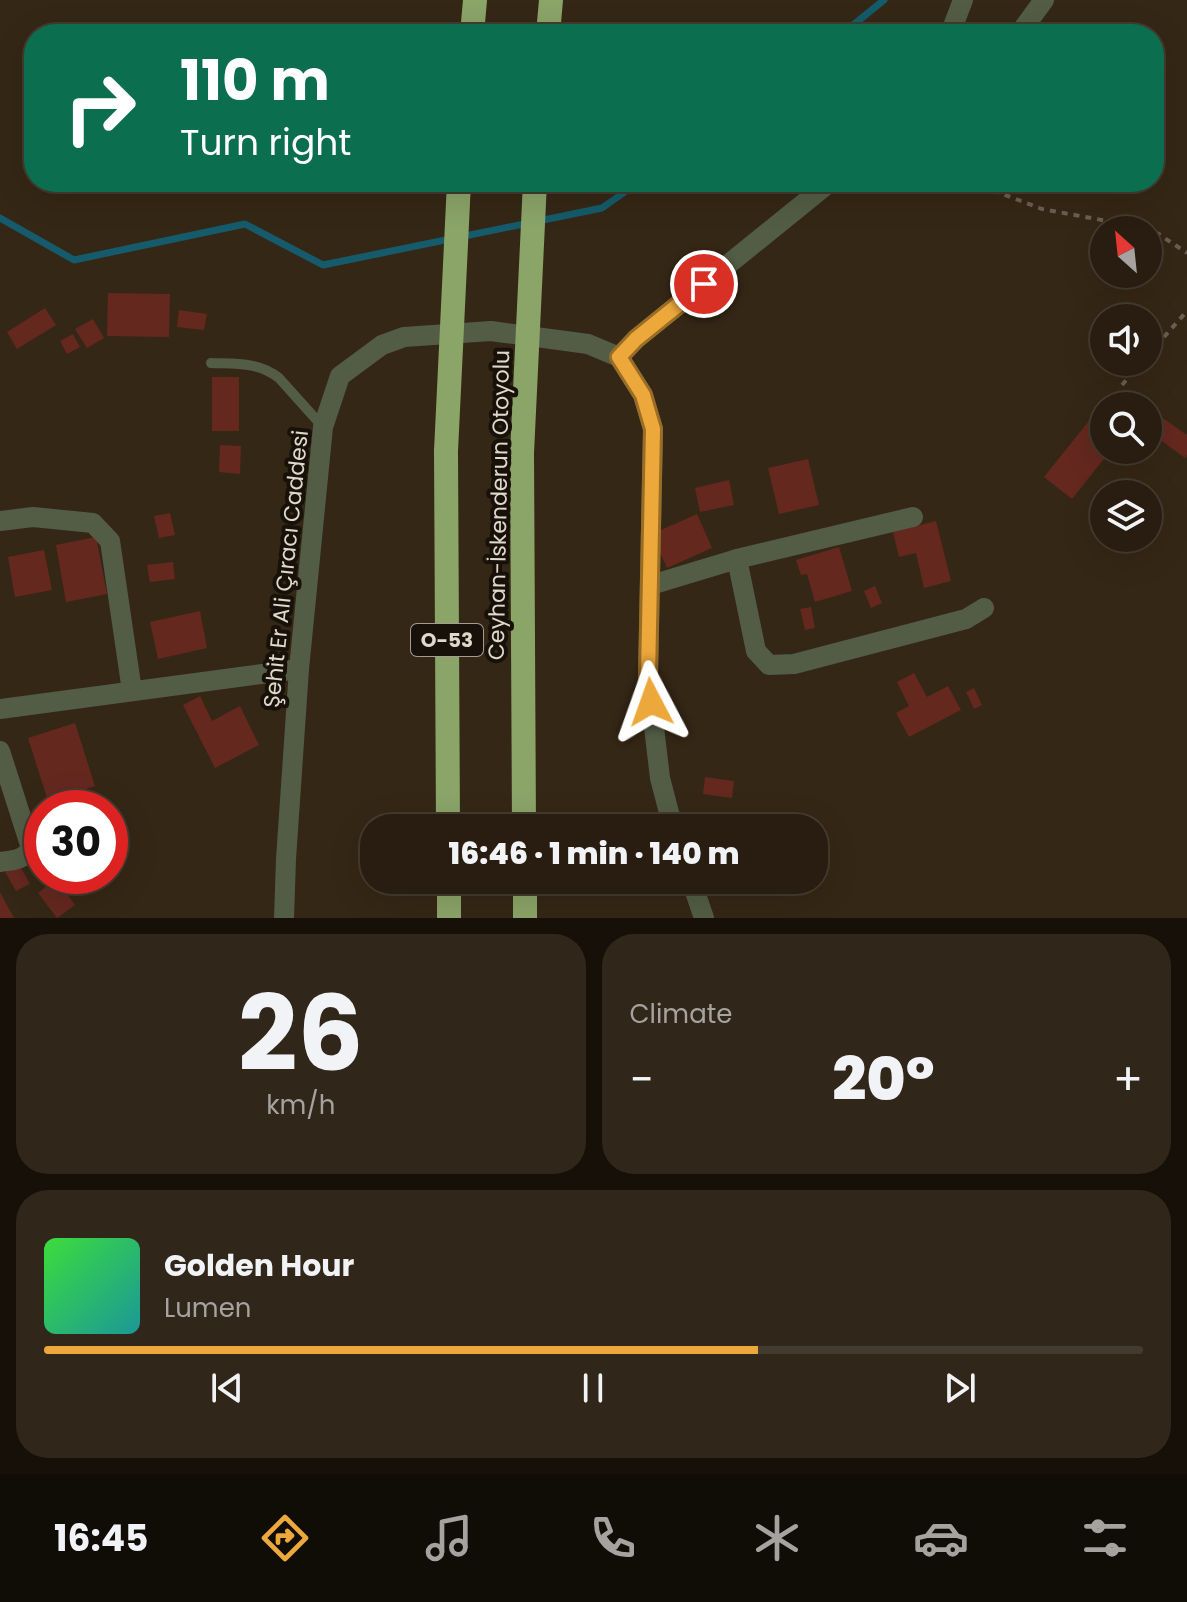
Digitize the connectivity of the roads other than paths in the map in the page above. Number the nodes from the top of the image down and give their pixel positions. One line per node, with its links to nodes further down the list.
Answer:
1 (475, 0): 4 (highway)
2 (551, 0): 5 (highway)
3 (1044, 0): 6 (street)
4 (473, 24)
5 (549, 24)
6 (1026, 24)
7 (459, 192): 22 (highway, O-53, bridge)
8 (535, 192): 23 (highway, Ceyhan-İskenderun Otoyolu, bridge)
9 (818, 192): 10 (street)
10 (619, 357): 12 (street, Şehit Er Ali Çıracı Caddesi); 16 (street)
11 (211, 363): 12 (lane)
12 (323, 427): 18 (street, Şehit Er Ali Çıracı Caddesi)
13 (913, 517): 15 (street)
14 (0, 521): 19 (street)
15 (737, 559): 16 (street); 17 (street)
16 (651, 585): 24 (street)
17 (984, 608)
18 (299, 669): 19 (street); 29 (street, Şehit Er Ali Çıracı Caddesi)
19 (132, 691): 20 (street)
20 (0, 709)
21 (0, 751): 25 (street)
22 (448, 814)
23 (524, 814)
24 (669, 814)
25 (0, 862)
26 (449, 894): 30 (highway)
27 (525, 894): 31 (highway)
28 (696, 894): 32 (street)
29 (284, 918)
30 (449, 918)
31 (525, 918)
32 (704, 918)

